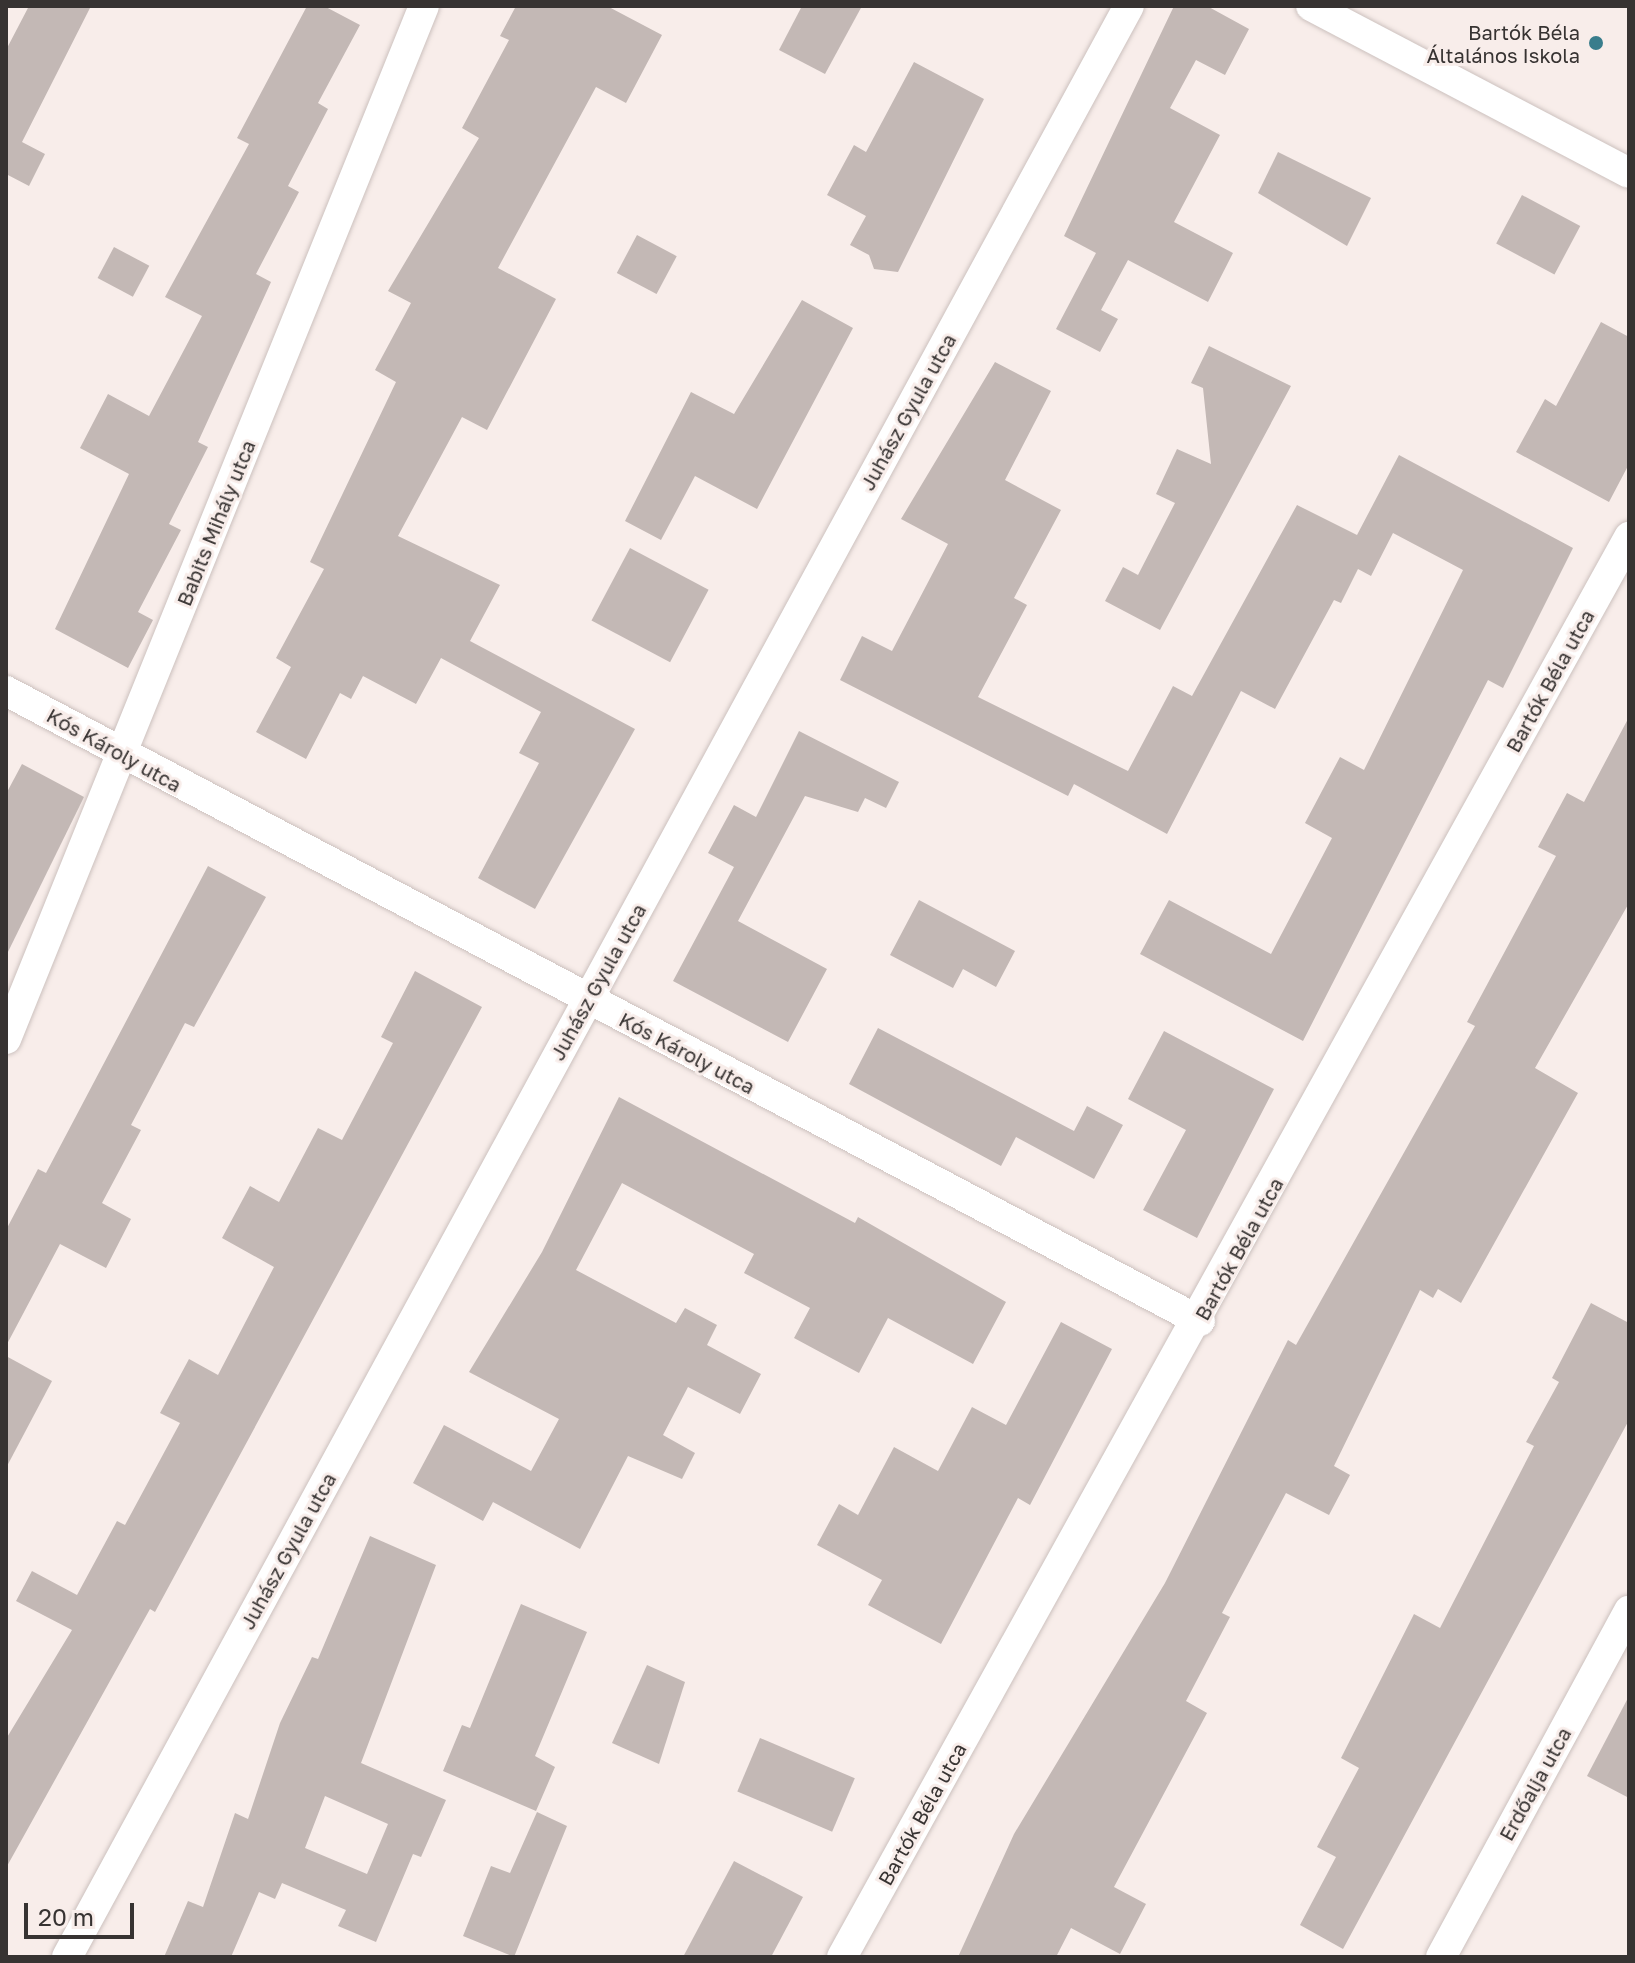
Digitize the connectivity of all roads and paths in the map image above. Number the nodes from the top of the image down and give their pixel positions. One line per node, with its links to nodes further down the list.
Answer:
1 (424, 6): 7 (street, Babits Mihály utca)
2 (1129, 6): 8 (street, Juhász Gyula utca)
3 (1311, 6): 4 (street)
4 (1629, 173)
5 (1629, 537): 10 (street, Bartók Béla utca)
6 (6, 691): 7 (street, Kós Károly utca)
7 (123, 755): 8 (street, Kós Károly utca); 9 (street, Babits Mihály utca)
8 (587, 1001): 10 (street, Kós Károly utca); 12 (street, Juhász Gyula utca)
9 (6, 1039)
10 (1200, 1321): 13 (street, Bartók Béla utca)
11 (1629, 1611): 14 (street, Erdőalja utca)
12 (67, 1957)
13 (842, 1957)
14 (1441, 1957)

